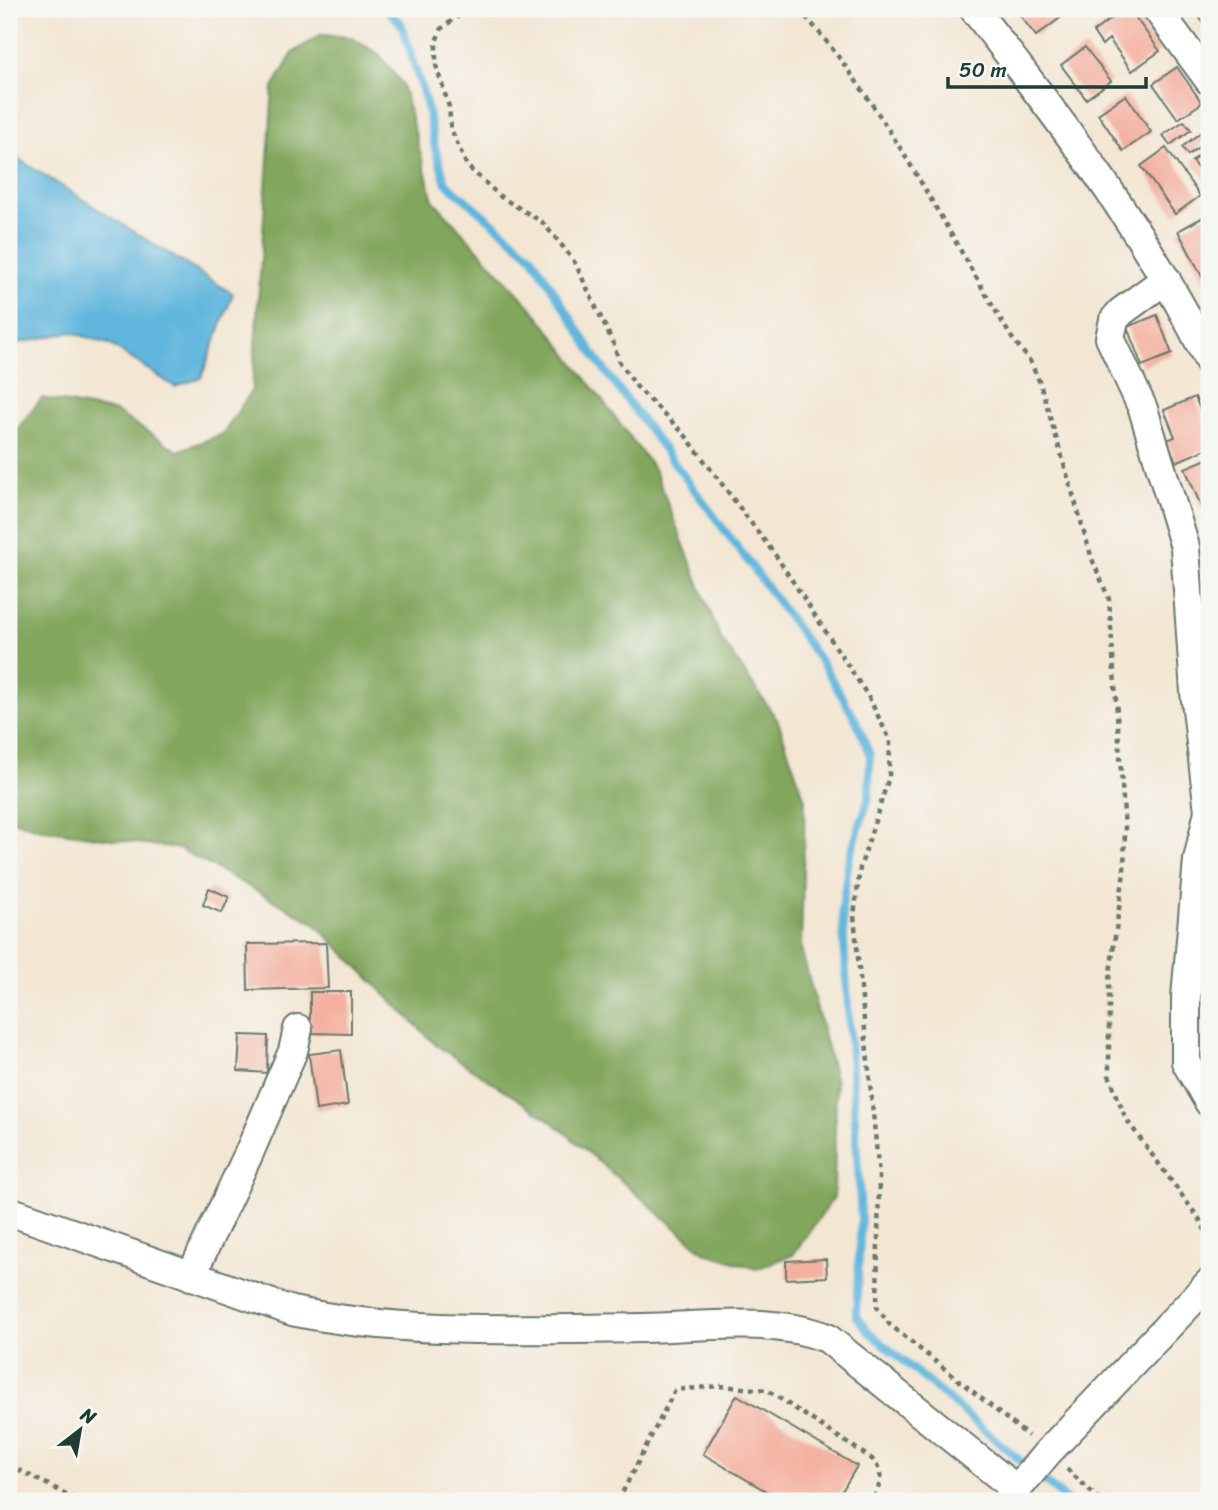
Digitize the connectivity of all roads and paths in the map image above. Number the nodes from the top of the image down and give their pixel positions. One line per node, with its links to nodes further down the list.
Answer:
1 (468, 9): 16 (path)
2 (799, 9): 13 (path)
3 (974, 9): 6 (street)
4 (1157, 9): 5 (street)
5 (1209, 80)
6 (1166, 279): 7 (street); 8 (street)
7 (1209, 361)
8 (1202, 688): 9 (street)
9 (1209, 811): 11 (street)
10 (298, 1029): 14 (street)
11 (1209, 1102)
12 (9, 1211): 14 (street)
13 (1209, 1238)
14 (191, 1276): 18 (street)
15 (1209, 1283): 16 (street)
16 (1048, 1452): 18 (street); 22 (path)
17 (9, 1465): 19 (path)
18 (1012, 1496)
19 (80, 1501)
20 (618, 1501): 21 (path)
21 (872, 1501)
22 (1101, 1501)

